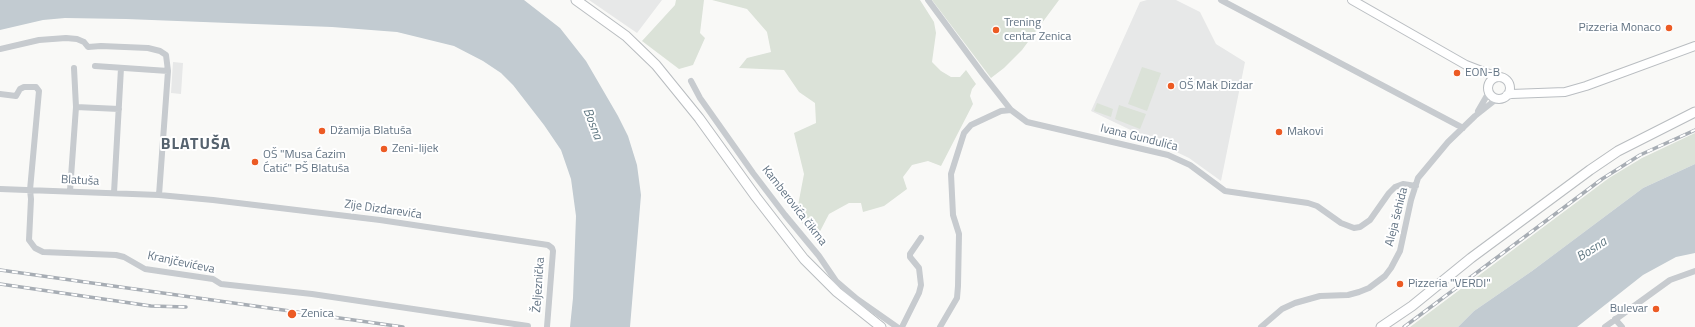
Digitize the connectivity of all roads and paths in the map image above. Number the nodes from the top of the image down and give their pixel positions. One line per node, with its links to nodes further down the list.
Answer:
1 (576, 0): 39 (highway)
2 (928, 0): 22 (street, Ivana Gundulića)
3 (1221, 0): 25 (street)
4 (1352, 0): 10 (main road)
5 (1695, 46): 16 (main road)
6 (0, 49): 11 (street)
7 (95, 66): 9 (street)
8 (74, 68): 20 (street)
9 (121, 68): 11 (street); 21 (street)
10 (1472, 68): 12 (main road); 15 (main road)
11 (168, 71): 31 (street)
12 (1497, 77): 14 (main road); 15 (main road)
13 (691, 81): 40 (street, Kamberovića čikma)
14 (1509, 84): 16 (main road); 18 (main road)
15 (1488, 89): 19 (main road); 24 (street, Aleja šehida)
16 (1530, 93): 18 (main road)
17 (0, 94): 28 (street, Kranjčevićeva)
18 (1507, 95): 19 (main road)
19 (1498, 99): 24 (street, Aleja šehida)
20 (76, 107): 21 (street); 29 (street)
21 (119, 109): 30 (street)
22 (1011, 110): 26 (street, Ivana Gundulića); 42 (street)
23 (1695, 112): 44 (highway)
24 (1476, 116): 25 (street, Aleja šehida)
25 (1463, 128): 26 (street, Aleja šehida)
26 (1416, 186): 43 (street, Aleja šehida)
27 (0, 189): 28 (street, Blatuša)
28 (30, 190): 29 (street, Blatuša); 37 (street, Kranjčevićeva)
29 (70, 191): 30 (street, Blatuša)
30 (114, 193): 31 (street, Blatuša)
31 (159, 195): 32 (street, Blatuša)
32 (213, 200): 34 (street, Zije Dizdarevića)
33 (921, 238): 41 (street)
34 (550, 245): 38 (street, Željeznička)
35 (1695, 271): 36 (street)
36 (1616, 319): 45 (street); 46 (street)
37 (528, 326)
38 (547, 327)
39 (881, 327)
40 (897, 327)
41 (902, 327)
42 (940, 327)
43 (1261, 327)
44 (1381, 327)
45 (1605, 327)
46 (1622, 327)

